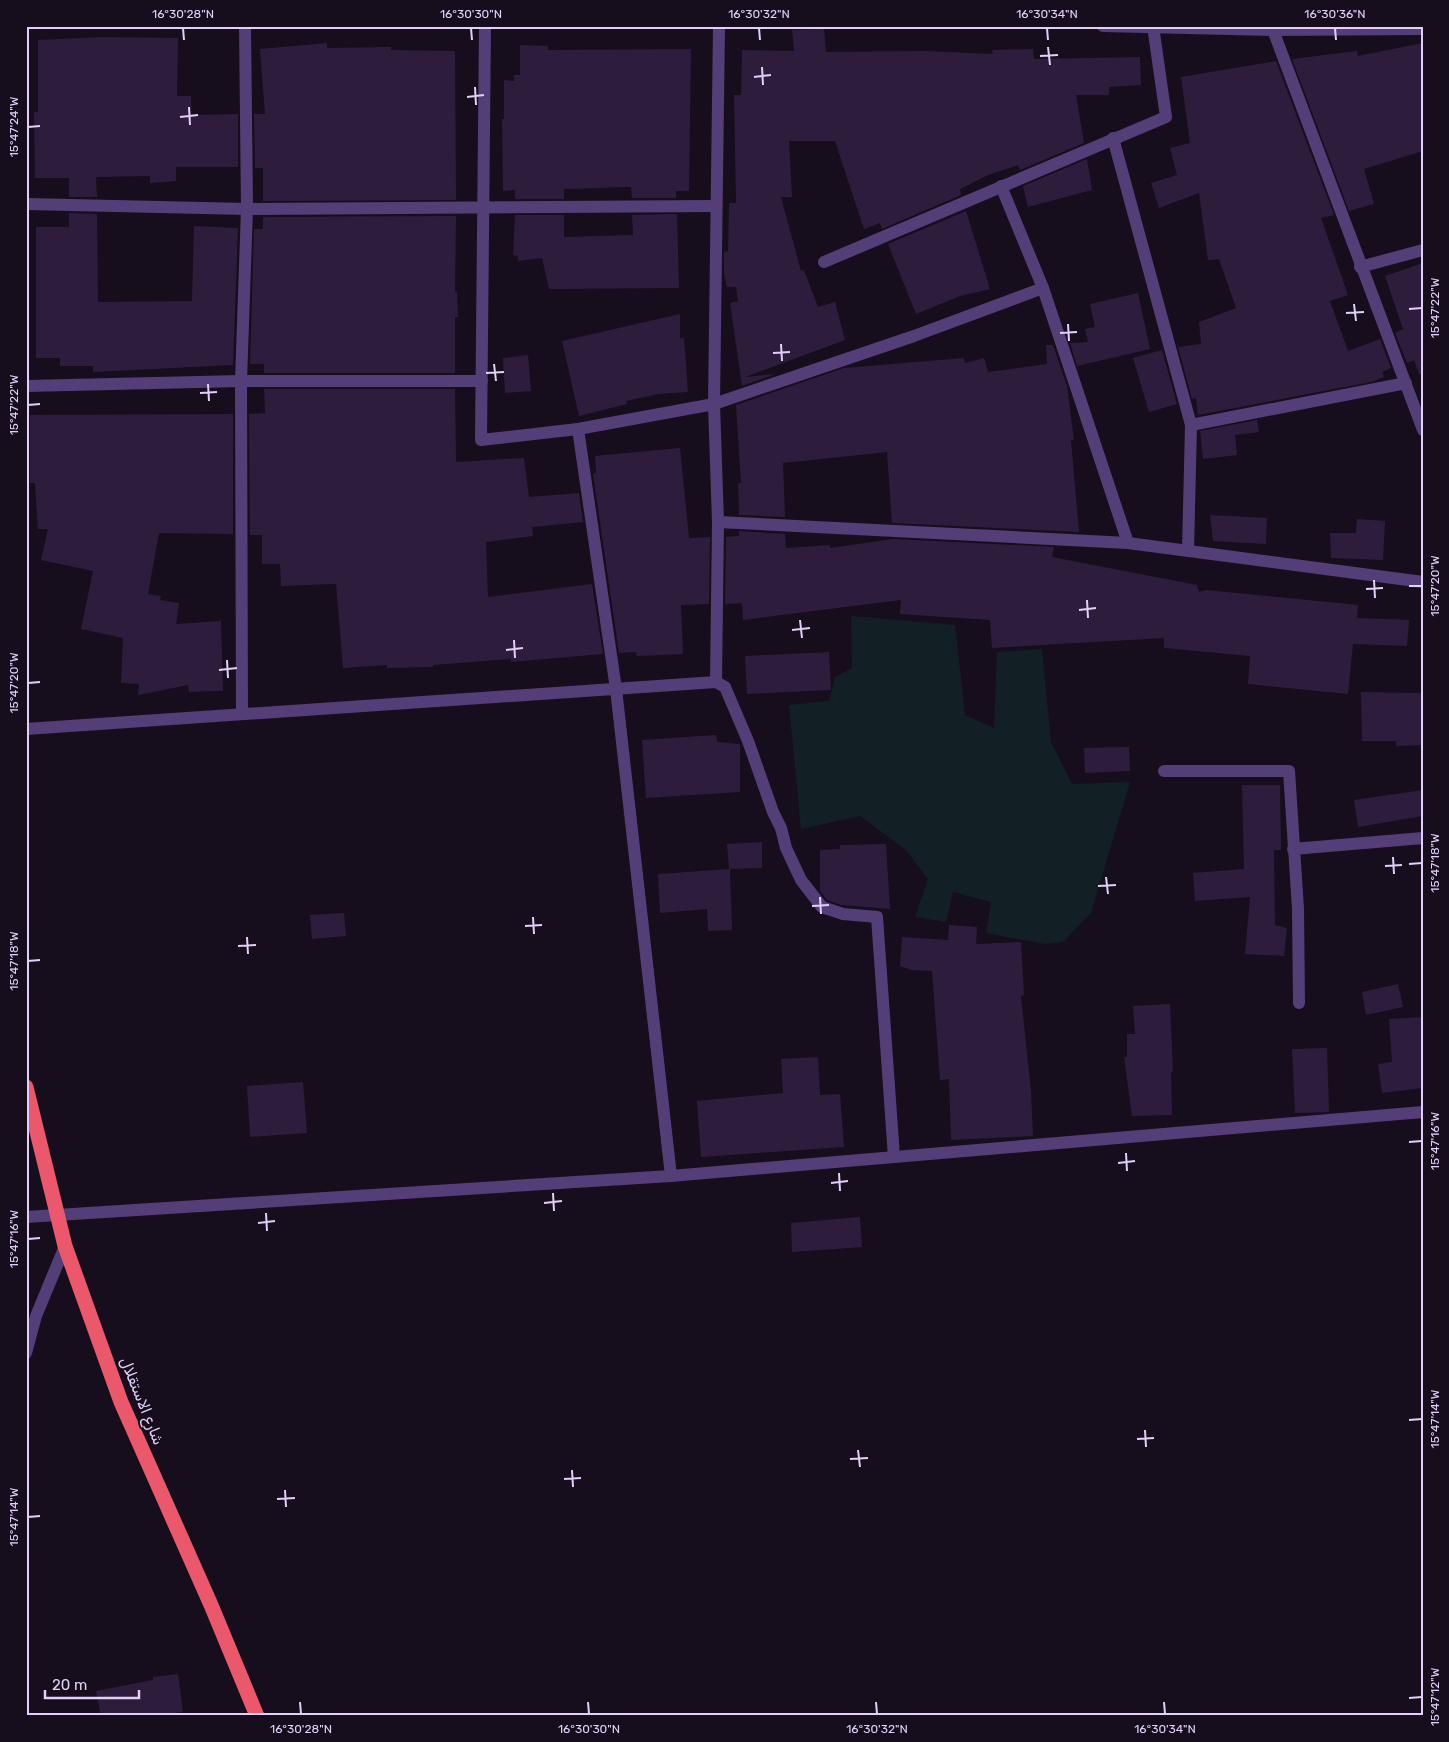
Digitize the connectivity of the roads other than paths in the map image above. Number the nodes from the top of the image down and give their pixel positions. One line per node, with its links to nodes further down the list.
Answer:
1 (245, 26): 14 (street)
2 (485, 26): 12 (street)
3 (719, 26): 13 (street)
4 (1103, 26): 5 (street)
5 (1154, 27): 8 (street); 9 (street)
6 (1339, 28): 7 (street); 8 (street)
7 (1423, 29)
8 (1272, 30): 17 (street)
9 (1113, 138): 10 (street); 24 (street)
10 (1001, 186): 16 (street); 18 (street)
11 (26, 204): 14 (street)
12 (483, 206): 13 (street); 14 (street); 19 (street)
13 (716, 206): 23 (street)
14 (246, 208): 20 (street)
15 (1423, 250): 17 (street)
16 (824, 262)
17 (1360, 267): 21 (street)
18 (1043, 288): 23 (street); 28 (street)
19 (482, 381): 20 (street); 25 (street)
20 (241, 382): 22 (street); 33 (street)
21 (1406, 382): 24 (street); 26 (street)
22 (26, 386)
23 (714, 404): 25 (street); 27 (street)
24 (1191, 425): 29 (street)
25 (578, 429): 32 (street)
26 (1423, 430)
27 (718, 522): 28 (street); 31 (street)
28 (1128, 543): 29 (street)
29 (1188, 551): 30 (street)
30 (1423, 582)
31 (716, 682): 32 (street); 41 (street)
32 (616, 689): 33 (street); 42 (street)
33 (242, 714): 34 (street)
34 (26, 729)
35 (1164, 771): 37 (street)
36 (1423, 838): 37 (street)
37 (1294, 849): 38 (street)
38 (1298, 1003)
39 (26, 1087): 43 (highway, شارع الاستقلال)
40 (1423, 1112): 41 (street)
41 (894, 1157): 42 (street)
42 (671, 1176): 43 (street)
43 (58, 1214): 44 (street); 45 (highway, شارع الاستقلال)
44 (26, 1217)
45 (65, 1246): 46 (street); 47 (highway, شارع الاستقلال)
46 (26, 1353)
47 (257, 1716)

